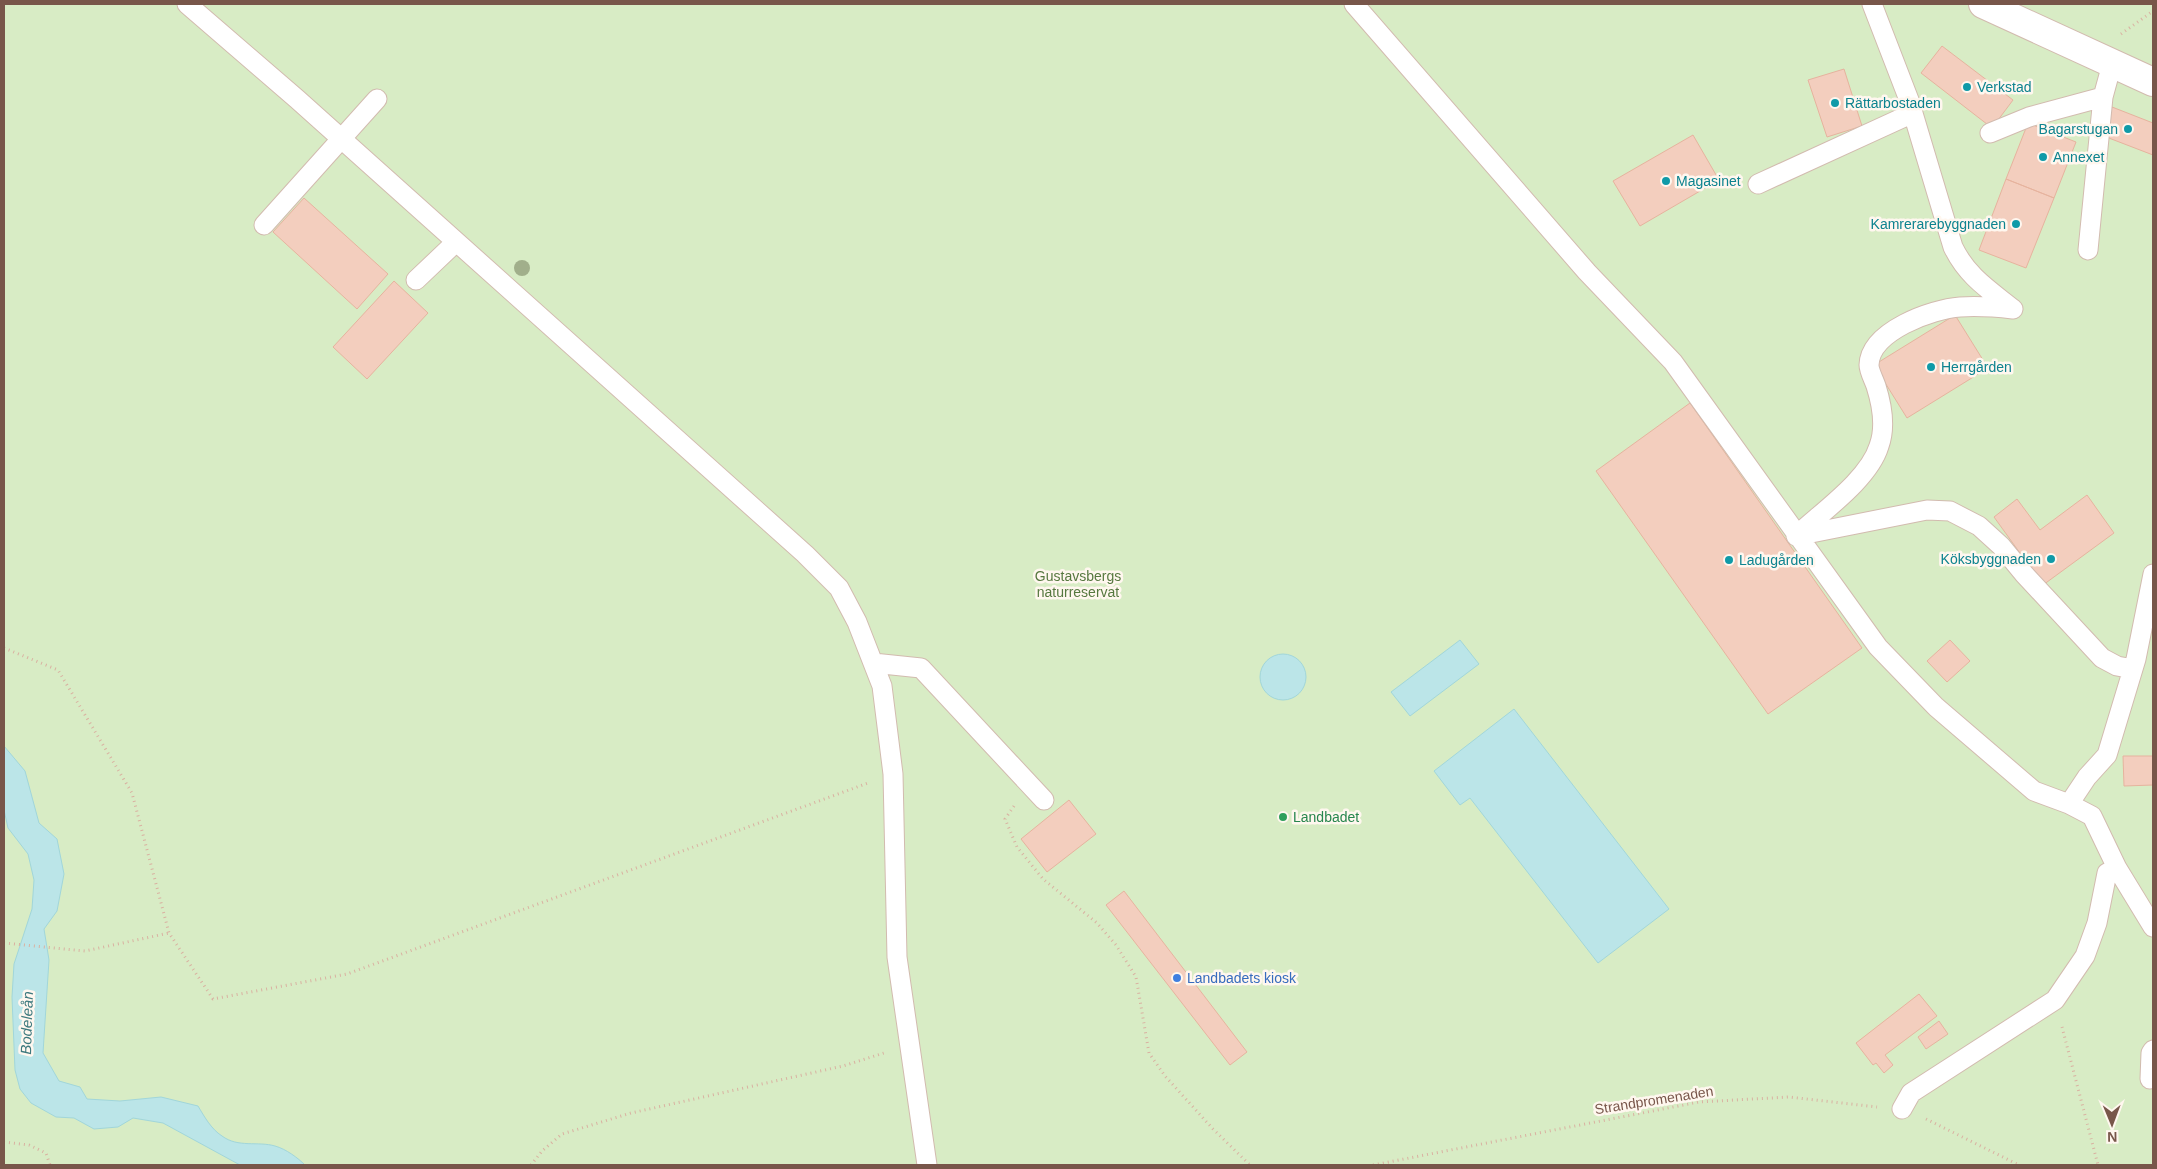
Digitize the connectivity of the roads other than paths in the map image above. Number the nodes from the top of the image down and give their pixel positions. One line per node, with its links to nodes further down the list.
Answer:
1 (187, 4): 11 (lane)
2 (1354, 4): 17 (lane)
3 (1872, 4): 9 (lane)
4 (1983, 4): 5 (street)
5 (2112, 64): 6 (street); 7 (lane)
6 (2153, 82)
7 (2103, 97): 10 (lane); 15 (lane)
8 (377, 99): 11 (lane)
9 (1913, 114): 12 (lane); 17 (lane)
10 (1990, 133)
11 (340, 138): 13 (lane); 14 (lane)
12 (1758, 184)
13 (264, 225)
14 (456, 242): 16 (lane); 19 (lane)
15 (2088, 250)
16 (416, 280)
17 (1796, 536): 20 (lane); 22 (lane)
18 (2153, 574): 20 (lane)
19 (873, 663): 21 (lane); 28 (lane)
20 (2133, 669): 22 (lane)
21 (1044, 800)
22 (2069, 804): 23 (lane)
23 (2117, 868): 24 (lane); 27 (lane)
24 (2153, 927)
25 (2153, 1050): 26 (lane)
26 (2150, 1079)
27 (1902, 1109)
28 (927, 1165)

